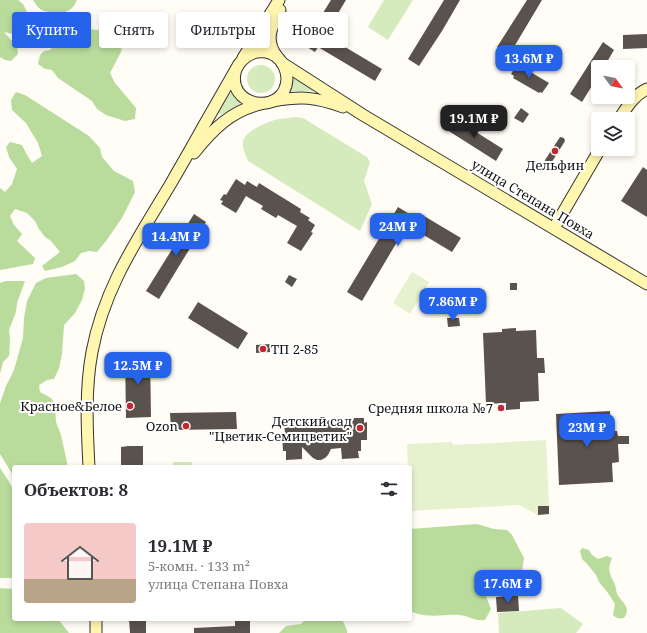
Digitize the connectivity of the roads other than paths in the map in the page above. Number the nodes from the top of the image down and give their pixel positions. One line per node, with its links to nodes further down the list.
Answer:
1 (279, 0): 4 (street)
2 (286, 0): 3 (street)
3 (281, 61): 4 (street); 6 (street); 8 (street, улица Степана Повха)
4 (239, 64): 6 (street); 10 (street)
5 (647, 89): 7 (street)
6 (268, 103): 8 (street, улица Степана Повха); 10 (street, улица Степана Повха)
7 (624, 112)
8 (363, 115): 11 (street, улица Степана Повха)
9 (596, 156): 11 (street)
10 (175, 176): 13 (street)
11 (554, 228): 12 (street, улица Степана Повха)
12 (647, 284)
13 (89, 465)
14 (96, 621): 15 (street)
15 (96, 633)

